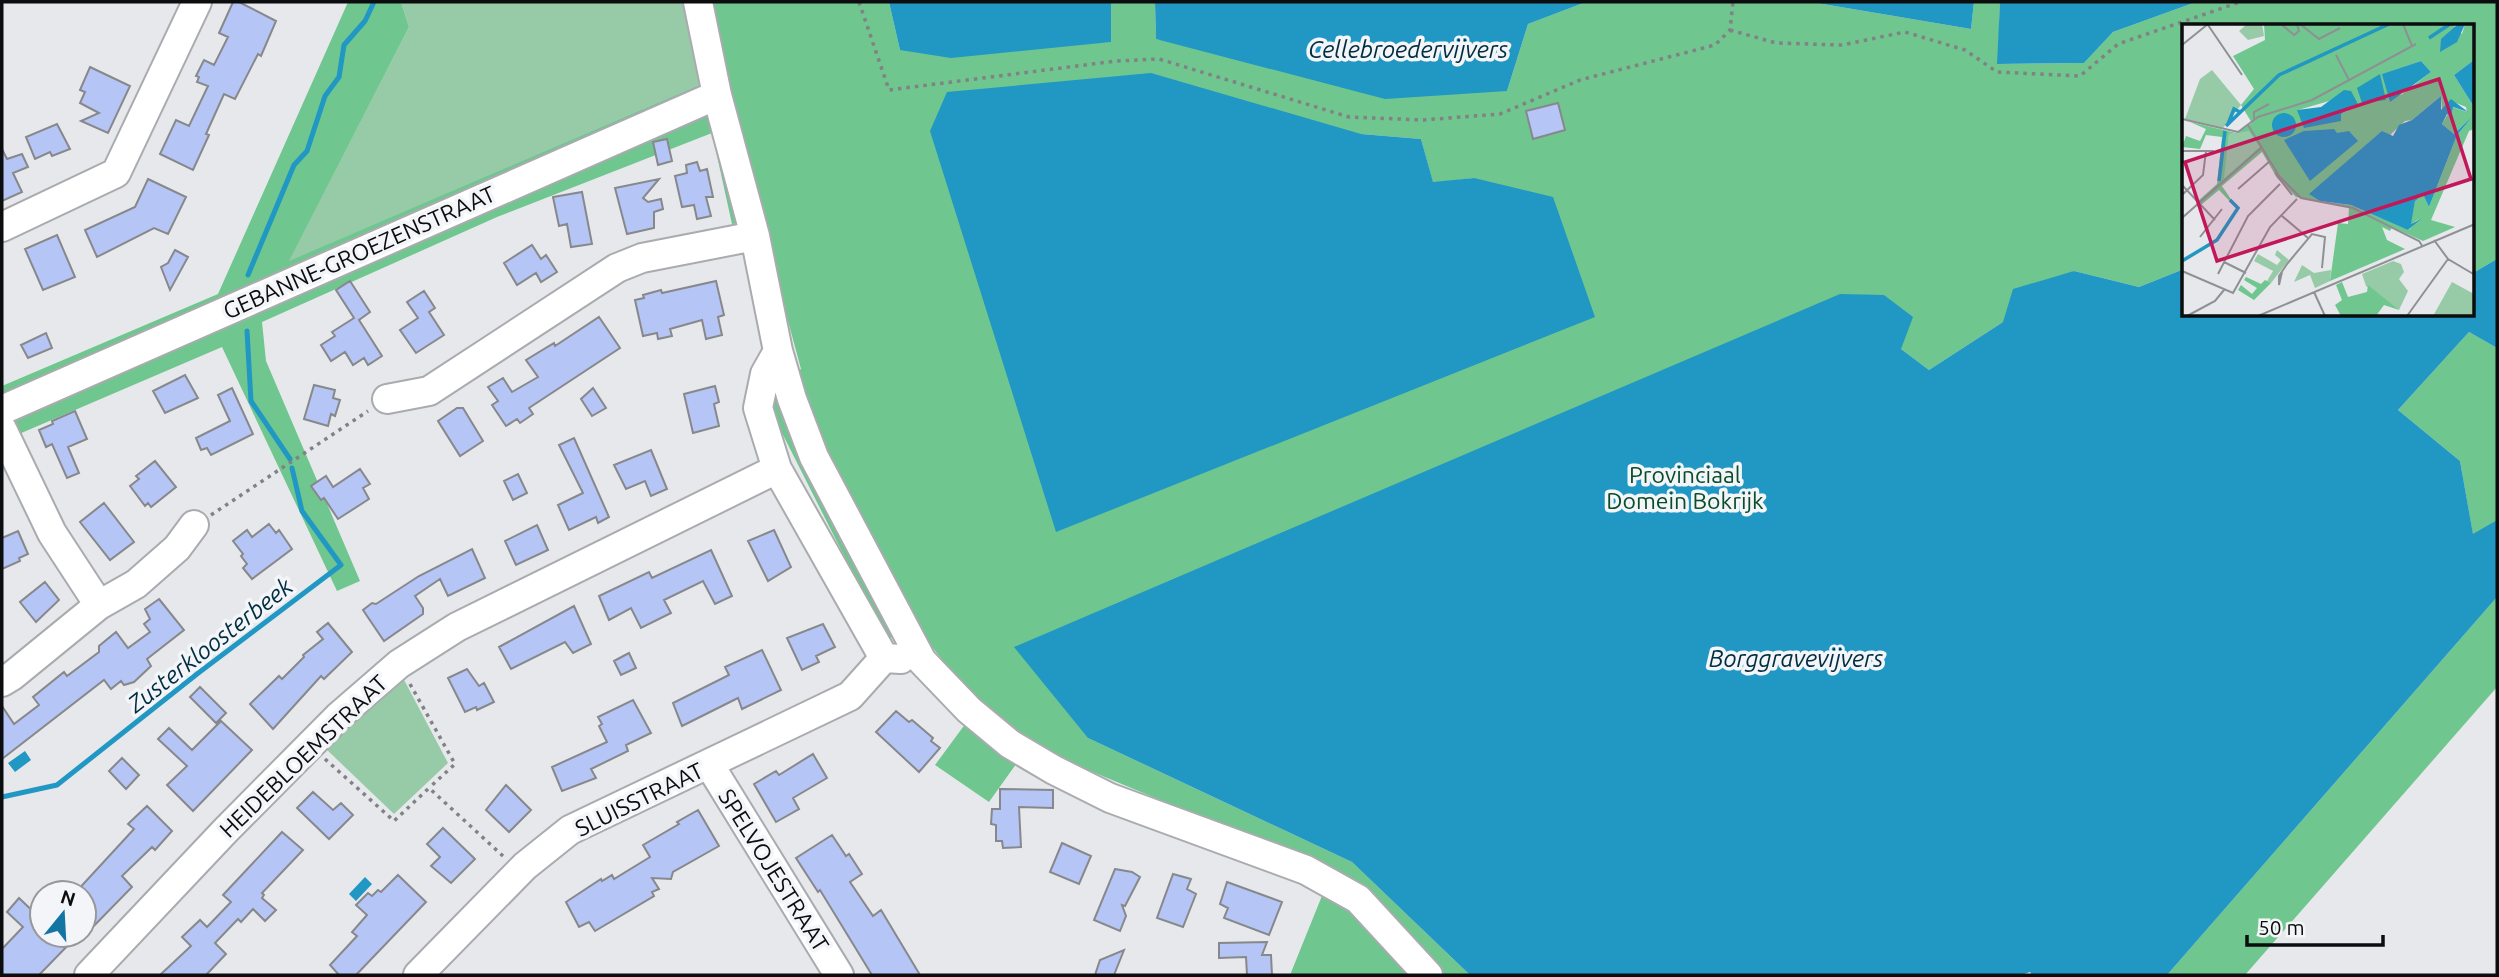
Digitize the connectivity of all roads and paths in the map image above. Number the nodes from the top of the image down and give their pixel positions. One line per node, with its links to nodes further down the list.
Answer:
1 (197, 2): 8 (street)
2 (698, 2): 7 (street)
3 (859, 2): 6 (path)
4 (1733, 2): 6 (path)
5 (2240, 2): 6 (path)
6 (1730, 30)
7 (717, 95): 9 (street); 12 (street, GEBANNE-GROEZENSTRAAT)
8 (2, 227)
9 (755, 236): 10 (street); 11 (street)
10 (778, 351): 14 (street); 18 (street)
11 (387, 399): 15 (path)
12 (2, 410)
13 (2, 429): 16 (street)
14 (777, 469): 17 (street); 19 (street, HEIDEBLOEMSTRAAT)
15 (194, 525): 16 (street)
16 (99, 604): 20 (street)
17 (884, 658): 18 (street); 22 (street, SLUISSTRAAT)
18 (922, 661): 28 (street)
19 (399, 664): 21 (street, HEIDEBLOEMSTRAAT); 23 (path)
20 (2, 682)
21 (310, 746): 23 (path); 25 (street, HEIDEBLOEMSTRAAT)
22 (709, 764): 24 (street, SLUISSTRAAT); 27 (street, SPELVOJESTRAAT)
23 (429, 788): 24 (path)
24 (520, 871): 26 (street, SLUISSTRAAT)
25 (89, 975)
26 (418, 975)
27 (839, 975)
28 (1428, 975)

